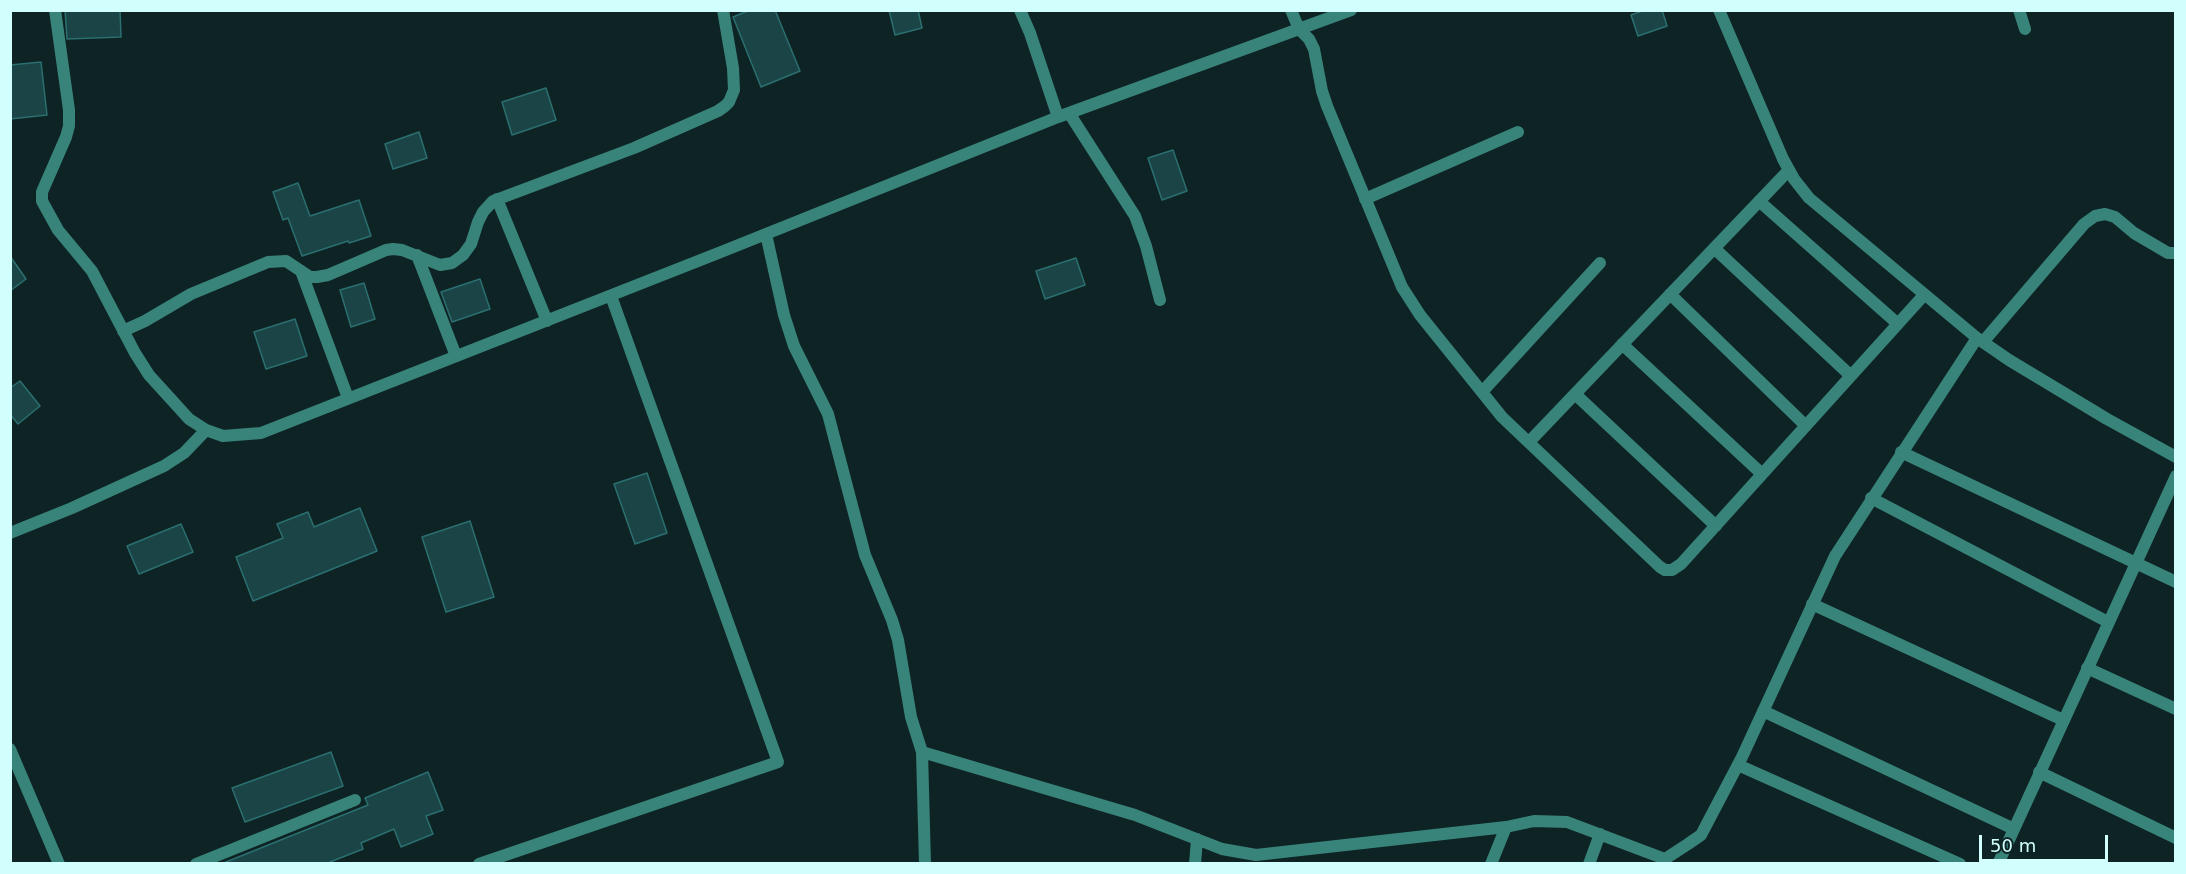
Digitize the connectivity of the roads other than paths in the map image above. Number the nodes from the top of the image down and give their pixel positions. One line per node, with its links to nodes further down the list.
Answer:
1 (55, 10): 28 (street)
2 (723, 10): 13 (street)
3 (1020, 10): 10 (street)
4 (1291, 10): 9 (street)
5 (1351, 10): 9 (street)
6 (1719, 10): 12 (street)
7 (2019, 10): 8 (street)
8 (2025, 29)
9 (1299, 30): 10 (street); 14 (street)
10 (1063, 115): 16 (street); 25 (street)
11 (1518, 132): 14 (street)
12 (1789, 171): 15 (street); 23 (street)
13 (497, 199): 19 (street); 26 (street)
14 (1365, 199): 33 (street)
15 (1759, 201): 17 (street); 27 (street)
16 (766, 234): 24 (street); 55 (street)
17 (1714, 248): 22 (street); 32 (street)
18 (2175, 253): 29 (street)
19 (417, 255): 21 (street); 31 (street)
20 (1600, 263): 33 (street)
21 (301, 272): 28 (street); 35 (street)
22 (1670, 294): 30 (street); 36 (street)
23 (1924, 295): 27 (street); 29 (street)
24 (611, 296): 26 (street); 67 (street)
25 (1160, 300)
26 (547, 321): 31 (street)
27 (1898, 324): 32 (street)
28 (123, 331): 37 (street)
29 (1980, 340): 39 (street); 40 (street)
30 (1622, 344): 34 (street); 41 (street)
31 (456, 356): 35 (street)
32 (1851, 375): 36 (street)
33 (1482, 392): 38 (street)
34 (1575, 394): 38 (street); 44 (street)
35 (348, 399): 37 (street)
36 (1806, 426): 41 (street)
37 (206, 430): 45 (street)
38 (1529, 442): 44 (street)
39 (1901, 452): 43 (street); 46 (street)
40 (2175, 457)
41 (1762, 474): 44 (street)
42 (2175, 476): 46 (street)
43 (1871, 498): 48 (street); 49 (street)
44 (1716, 526)
45 (10, 532)
46 (2136, 562): 47 (street); 49 (street)
47 (2175, 582)
48 (1812, 604): 52 (street); 53 (street)
49 (2108, 622): 50 (street)
50 (2087, 668): 51 (street); 53 (street)
51 (2175, 709)
52 (1762, 711): 56 (street); 60 (street)
53 (2063, 720): 57 (street)
54 (10, 749): 65 (street)
55 (922, 752): 63 (street); 68 (street)
56 (1738, 765): 64 (street); 72 (street)
57 (2039, 772): 60 (street); 62 (street)
58 (355, 800): 66 (street)
59 (1506, 827): 61 (street); 63 (street); 70 (street)
60 (2014, 829): 73 (street)
61 (1600, 834): 64 (street); 71 (street)
62 (2175, 838)
63 (1197, 839): 69 (street)
64 (1667, 861)
65 (59, 864)
66 (196, 864)
67 (479, 864)
68 (925, 864)
69 (1195, 864)
70 (1491, 864)
71 (1589, 864)
72 (1960, 864)
73 (1998, 864)

